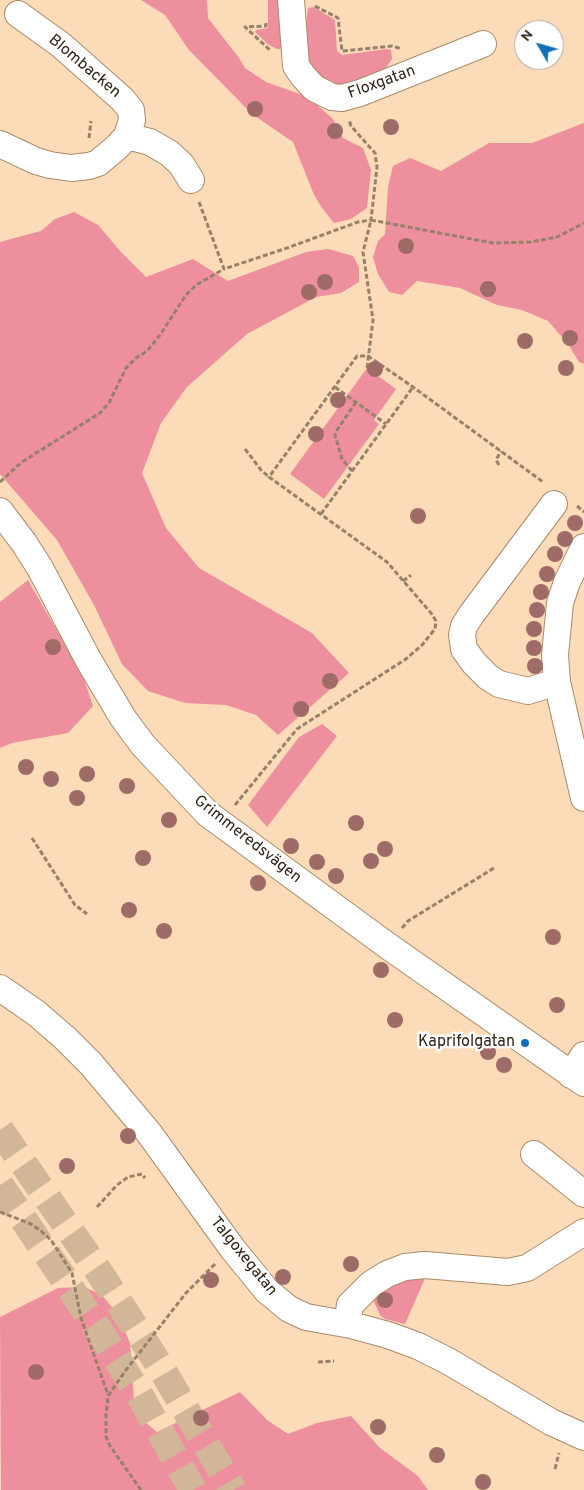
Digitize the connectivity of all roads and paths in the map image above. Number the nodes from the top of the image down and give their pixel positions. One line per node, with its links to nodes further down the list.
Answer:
1 (301, 2): 5 (path); 7 (street, Floxgatan)
2 (18, 14): 8 (street, Blombacken)
3 (266, 17): 6 (path)
4 (483, 44): 7 (street, Floxgatan)
5 (408, 51)
6 (277, 57)
7 (342, 98): 11 (path)
8 (127, 136): 9 (street); 10 (street)
9 (0, 144)
10 (191, 180): 13 (path)
11 (371, 220): 12 (path); 13 (path); 14 (path)
12 (584, 223)
13 (224, 268): 25 (path)
14 (368, 356): 15 (path); 16 (path); 17 (path)
15 (367, 368)
16 (413, 386): 19 (path); 21 (path)
17 (335, 387): 18 (path); 24 (path)
18 (356, 402): 19 (path); 23 (path)
19 (386, 424): 23 (path)
20 (244, 449): 24 (path)
21 (501, 452): 22 (path); 26 (path)
22 (499, 465)
23 (352, 471): 28 (path)
24 (269, 476): 28 (path)
25 (0, 482)
26 (550, 493): 32 (street)
27 (0, 511): 40 (street, Grimmeredsvägen)
28 (321, 514): 31 (path)
29 (584, 547): 32 (street)
30 (411, 575): 31 (path)
31 (403, 581): 34 (path)
32 (557, 682): 33 (street)
33 (584, 798)
34 (231, 810)
35 (32, 838): 37 (path)
36 (494, 868): 38 (path)
37 (87, 914)
38 (398, 932)
39 (0, 988): 47 (street, Talgoxegatan)
40 (580, 1071)
41 (534, 1154): 43 (street)
42 (145, 1178): 44 (path)
43 (584, 1194)
44 (97, 1207)
45 (0, 1212): 51 (path)
46 (584, 1232): 48 (street)
47 (232, 1248): 48 (street, Talgoxegatan); 51 (path)
48 (347, 1324): 52 (street, Talgoxegatan)
49 (334, 1361): 50 (path)
50 (318, 1362)
51 (108, 1396): 53 (path)
52 (584, 1437)
53 (140, 1490)

